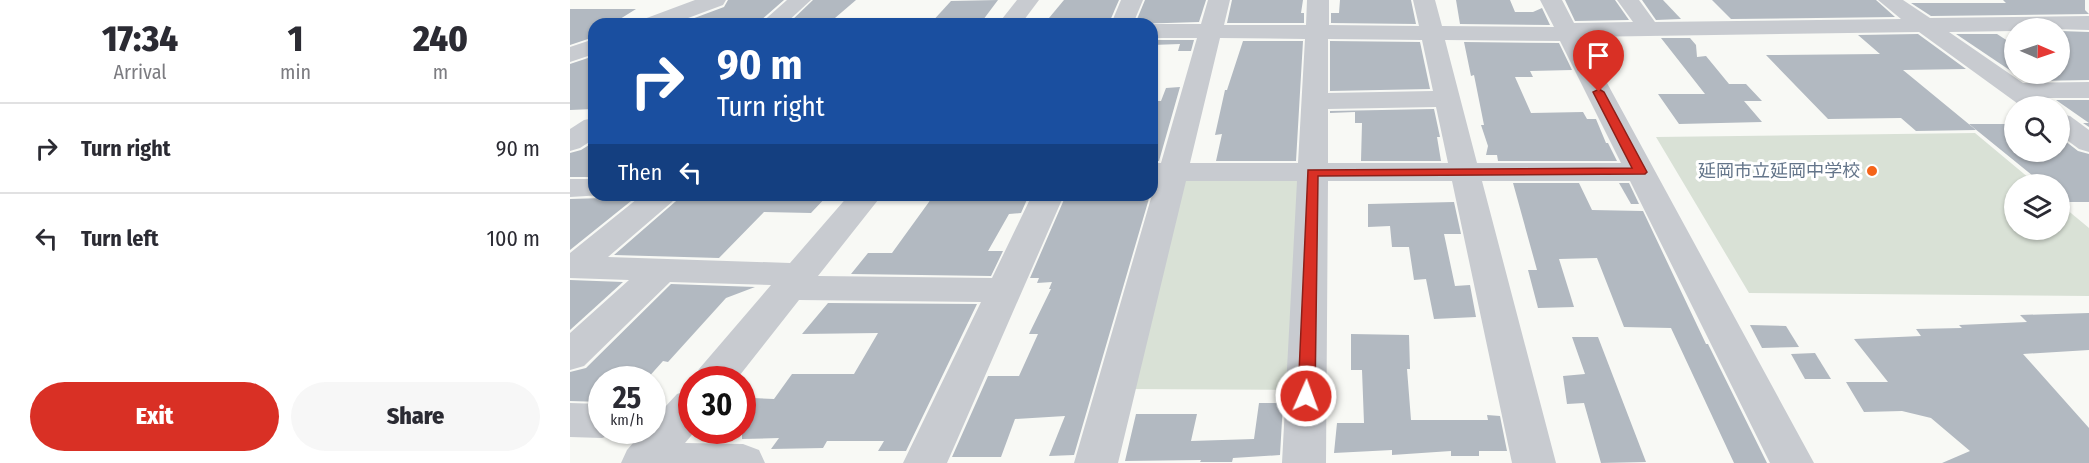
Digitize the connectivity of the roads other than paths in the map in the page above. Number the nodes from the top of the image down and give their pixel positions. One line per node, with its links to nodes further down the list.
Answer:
1 (715, 0): 13 (street)
2 (800, 0): 14 (street)
3 (1028, 0): 15 (street)
4 (1132, 0): 16 (street)
5 (1219, 0): 24 (street)
6 (1318, 0): 27 (street)
7 (1424, 0): 28 (street)
8 (1551, 0): 25 (street)
9 (1628, 0): 22 (street)
10 (1889, 0): 11 (street); 21 (street)
11 (1923, 0)
12 (1989, 6): 17 (street)
13 (668, 18)
14 (778, 18)
15 (1014, 18)
16 (1124, 18)
17 (2008, 18)
18 (2089, 23): 19 (street)
19 (2070, 24)
20 (2004, 25): 21 (street)
21 (1925, 26): 22 (street); 33 (street)
22 (1649, 29): 25 (street)
23 (1158, 31): 24 (street)
24 (1210, 31): 27 (street); 43 (street)
25 (1567, 32): 28 (street); 45 (street)
26 (570, 33): 29 (street)
27 (1317, 33): 28 (street); 36 (street)
28 (1432, 33): 35 (street)
29 (588, 34)
30 (588, 48): 31 (street)
31 (570, 55)
32 (2089, 90): 33 (street)
33 (2017, 91): 34 (street)
34 (2024, 96)
35 (1446, 99): 36 (street); 46 (street)
36 (1314, 101): 44 (street)
37 (570, 117): 38 (street)
38 (588, 117)
39 (2070, 129): 42 (street)
40 (588, 130): 41 (street)
41 (570, 142)
42 (2088, 142)
43 (1163, 172): 44 (street); 49 (street)
44 (1312, 172): 46 (street); 66 (street)
45 (1641, 172): 46 (street); 68 (street)
46 (1464, 173): 67 (street)
47 (570, 188): 48 (street)
48 (588, 188)
49 (1158, 194)
50 (654, 201): 54 (street)
51 (861, 201): 56 (street)
52 (1045, 201): 57 (street)
53 (1156, 201): 65 (street)
54 (572, 267): 55 (street)
55 (662, 270): 56 (street); 58 (street)
56 (795, 282): 57 (street); 59 (street)
57 (1004, 290): 64 (street)
58 (570, 356)
59 (725, 366)
60 (570, 420): 61 (street)
61 (588, 421)
62 (666, 436): 63 (street)
63 (743, 463)
64 (925, 463)
65 (1096, 463)
66 (1304, 463)
67 (1534, 463)
68 (1792, 463)

